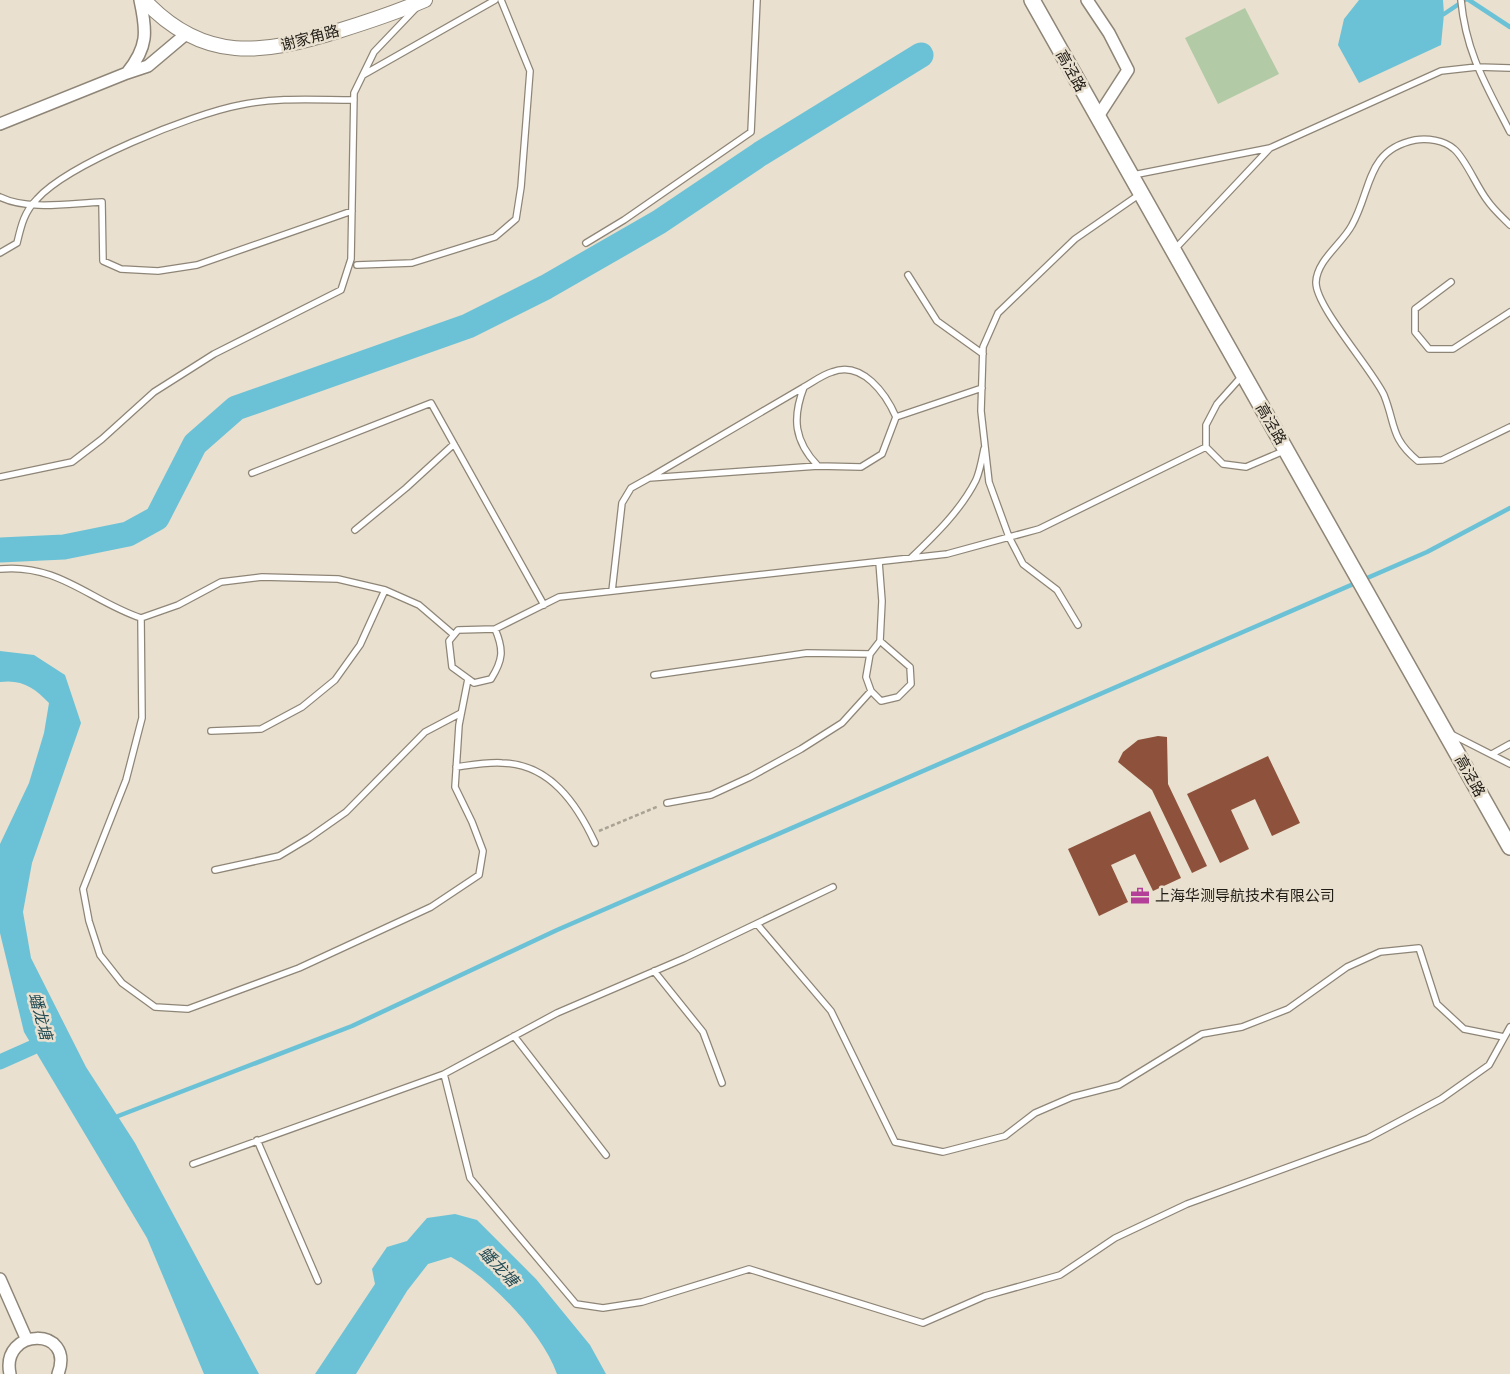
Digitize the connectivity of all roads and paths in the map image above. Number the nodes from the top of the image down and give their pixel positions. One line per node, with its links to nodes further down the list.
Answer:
1 (140, 0): 13 (street)
2 (144, 0): 10 (street, 谢家角路)
3 (495, 0): 14 (lane)
4 (502, 0): 29 (lane)
5 (757, 0): 26 (lane)
6 (1032, 0): 16 (main road, 高泾路)
7 (1087, 0): 16 (street)
8 (1461, 0): 11 (lane)
9 (424, 1): 10 (street, 谢家角路); 14 (lane)
10 (186, 34): 13 (street)
11 (1477, 67): 12 (lane); 18 (lane); 19 (lane)
12 (1510, 68)
13 (127, 74): 17 (street)
14 (362, 76): 15 (lane)
15 (354, 100): 23 (lane); 24 (lane)
16 (1097, 118): 20 (main road, 高泾路)
17 (0, 124)
18 (1510, 132)
19 (1270, 148): 20 (lane); 27 (lane)
20 (1130, 175): 21 (main road, 高泾路)
21 (1141, 193): 27 (main road, 高泾路); 33 (lane)
22 (0, 196): 23 (lane)
23 (33, 204): 24 (lane); 28 (lane)
24 (352, 211): 45 (lane)
25 (1510, 225): 38 (lane)
26 (586, 243)
27 (1174, 250): 34 (main road, 高泾路)
28 (0, 253)
29 (357, 266)
30 (908, 275): 33 (lane)
31 (1451, 282): 32 (lane)
32 (1510, 312)
33 (983, 354): 36 (lane)
34 (1243, 374): 41 (lane); 42 (main road, 高泾路)
35 (804, 387): 37 (lane); 43 (lane); 46 (lane)
36 (982, 388): 37 (lane); 40 (lane)
37 (896, 417): 43 (lane)
38 (1510, 427)
39 (454, 444): 44 (lane); 47 (lane); 54 (lane)
40 (985, 445): 48 (lane); 49 (lane)
41 (1206, 447): 42 (lane); 48 (lane)
42 (1286, 450): 65 (main road, 高泾路)
43 (818, 466): 46 (lane)
44 (252, 473)
45 (1, 476)
46 (649, 478): 53 (lane)
47 (355, 530)
48 (1009, 537): 49 (lane); 56 (lane)
49 (911, 558): 50 (lane)
50 (879, 562): 53 (lane); 59 (lane)
51 (0, 569): 55 (lane)
52 (385, 590): 55 (lane); 58 (lane); 66 (lane)
53 (612, 591): 54 (lane)
54 (544, 605): 57 (lane)
55 (141, 618): 70 (lane)
56 (1078, 625)
57 (495, 629): 58 (lane); 62 (lane)
58 (454, 635): 62 (lane)
59 (880, 641): 60 (lane); 63 (lane)
60 (870, 654): 61 (lane); 63 (lane)
61 (654, 675)
62 (468, 679): 64 (lane)
63 (871, 691): 71 (lane)
64 (461, 713): 70 (lane); 75 (lane)
65 (1445, 730): 68 (lane); 74 (main road, 高泾路)
66 (211, 731)
67 (1510, 744): 68 (lane)
68 (1492, 754): 69 (lane)
69 (1510, 764)
70 (456, 766): 72 (lane)
71 (667, 802): 72 (path)
72 (591, 834): 73 (lane)
73 (595, 843)
74 (1510, 847)
75 (215, 870)
76 (833, 887): 77 (lane)
77 (757, 924): 78 (lane); 81 (lane)
78 (654, 971): 80 (lane); 83 (lane)
79 (1510, 1027): 81 (lane)
80 (514, 1036): 82 (lane); 85 (lane)
81 (1504, 1037): 82 (lane)
82 (444, 1074): 84 (lane)
83 (722, 1083)
84 (257, 1140): 86 (lane); 88 (lane)
85 (606, 1155)
86 (193, 1164)
87 (0, 1279): 89 (street)
88 (318, 1281)
89 (26, 1338): 90 (street); 91 (street)
90 (7, 1373)
91 (58, 1374)

